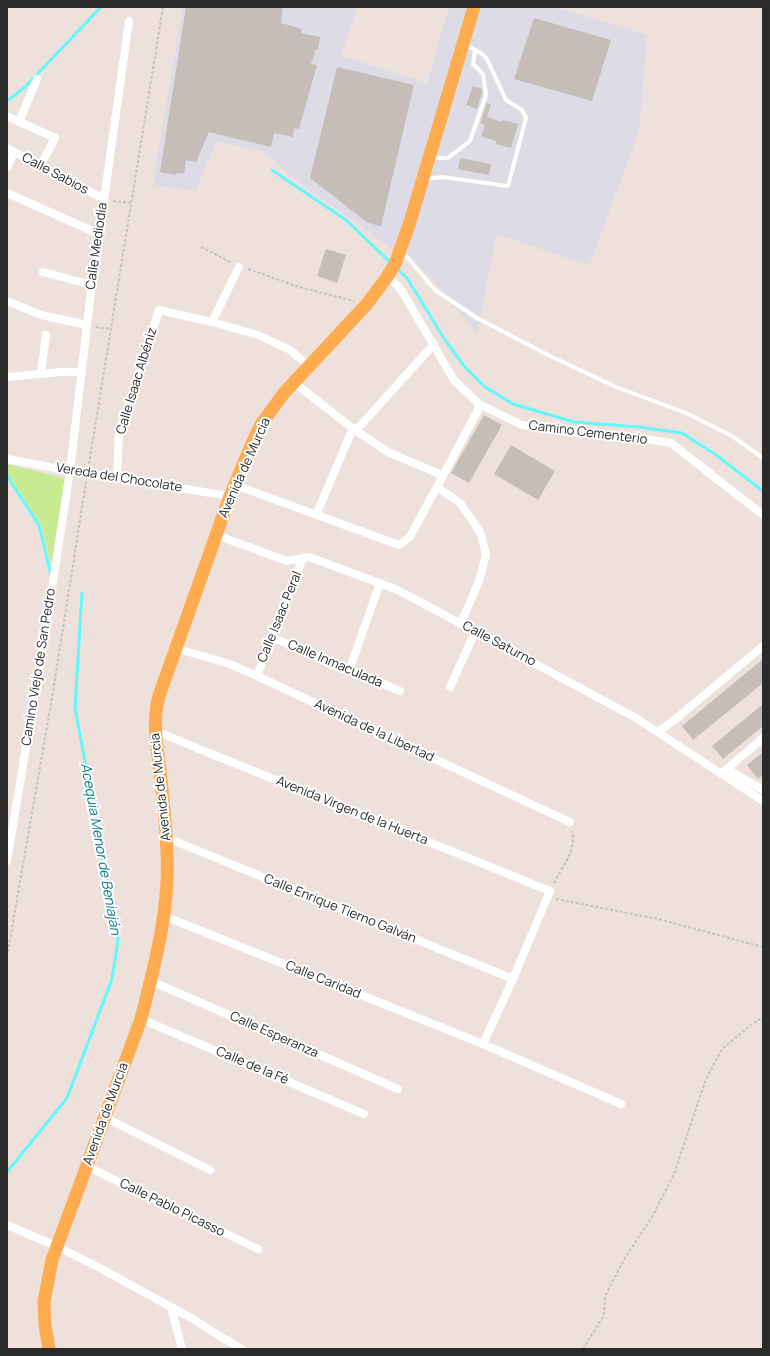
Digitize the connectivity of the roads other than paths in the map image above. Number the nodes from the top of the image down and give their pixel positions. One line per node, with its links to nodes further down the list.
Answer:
1 (474, 7): 3 (main road, Avenida de Murcia)
2 (128, 21): 14 (street, Calle Mediodía)
3 (463, 44): 4 (lane); 9 (main road, Avenida de Murcia)
4 (475, 50): 9 (lane); 12 (lane)
5 (37, 79): 7 (street)
6 (7, 116): 7 (street)
7 (19, 122): 10 (street)
8 (11, 150): 10 (street, Calle Sabios); 11 (street)
9 (429, 158): 12 (main road, Avenida de Murcia)
10 (41, 165): 14 (street, Calle Sabios)
11 (7, 167)
12 (422, 179): 16 (main road, Avenida de Murcia)
13 (7, 193): 15 (street)
14 (104, 199): 15 (street, Calle Mediodía)
15 (99, 234): 20 (street, Calle Mediodía)
16 (400, 252): 19 (main road, Avenida de Murcia); 33 (lane)
17 (239, 267): 22 (street)
18 (43, 272): 20 (street)
19 (389, 275): 25 (street, Camino Cementerio); 26 (main road, Avenida de Murcia)
20 (92, 286): 23 (street, Calle Mediodía)
21 (7, 301): 23 (street)
22 (212, 322): 26 (street); 37 (street, Calle Isaac Albéniz)
23 (87, 325): 27 (street, Calle Mediodía)
24 (46, 335): 28 (street)
25 (434, 344): 31 (street, Camino Cementerio); 32 (street)
26 (308, 366): 30 (main road, Avenida de Murcia)
27 (81, 372): 28 (street); 35 (street, Calle Mediodía)
28 (41, 374): 29 (street)
29 (7, 377)
30 (293, 382): 32 (street); 39 (main road, Avenida de Murcia)
31 (479, 404): 36 (street); 41 (street, Camino Cementerio)
32 (355, 430): 36 (street); 40 (street)
33 (763, 458)
34 (7, 459): 35 (street, Vereda del Chocolate)
35 (70, 471): 37 (street, Vereda del Chocolate); 62 (street, Camino Viejo de San Pedro)
36 (442, 476): 38 (street)
37 (117, 478): 39 (street, Vereda del Chocolate)
38 (437, 487): 40 (street, Vereda del Chocolate); 45 (street)
39 (233, 491): 40 (street, Vereda del Chocolate); 42 (main road, Avenida de Murcia)
40 (316, 515)
41 (763, 515)
42 (216, 535): 43 (street, Calle Saturno); 49 (main road, Avenida de Murcia)
43 (303, 558): 44 (street, Calle Saturno); 47 (street, Calle Isaac Peral)
44 (380, 583): 45 (street, Calle Saturno); 50 (street)
45 (460, 623): 46 (street, Calle Saturno)
46 (475, 632): 52 (street); 55 (street, Calle Saturno)
47 (271, 638): 50 (street, Calle Inmaculada); 51 (street, Calle Isaac Peral)
48 (763, 646): 55 (street)
49 (176, 648): 51 (street, Avenida de la Libertad); 54 (main road, Avenida de Murcia)
50 (349, 671): 53 (street, Calle Inmaculada)
51 (257, 676): 60 (street, Avenida de la Libertad)
52 (450, 687)
53 (400, 691)
54 (155, 731): 61 (main road, Avenida de Murcia); 64 (street, Avenida Virgen de la Huerta)
55 (658, 732): 57 (street, Calle Saturno)
56 (763, 738): 57 (street)
57 (724, 771): 58 (street); 59 (street, Calle Saturno)
58 (763, 790)
59 (763, 801)
60 (570, 822)
61 (167, 838): 63 (main road, Avenida de Murcia); 64 (street, Calle Enrique Tierno Galván)
62 (7, 861)
63 (164, 916): 65 (main road, Avenida de Murcia); 67 (street, Calle Caridad)
64 (513, 979): 67 (street)
65 (151, 981): 66 (main road, Avenida de Murcia); 68 (street, Calle Esperanza)
66 (141, 1019): 70 (street, Calle de la Fé); 71 (main road, Avenida de Murcia)
67 (483, 1044): 69 (street, Calle Caridad)
68 (398, 1089)
69 (621, 1104)
70 (364, 1114)
71 (104, 1117): 72 (main road, Avenida de Murcia); 73 (street)
72 (86, 1166): 75 (main road, Avenida de Murcia); 76 (street, Calle Pablo Picasso)
73 (210, 1170)
74 (7, 1225): 75 (street)
75 (56, 1246): 77 (street); 78 (main road, Avenida de Murcia)
76 (258, 1249)
77 (171, 1307): 79 (street); 80 (street)
78 (49, 1349)
79 (182, 1349)
80 (242, 1349)

